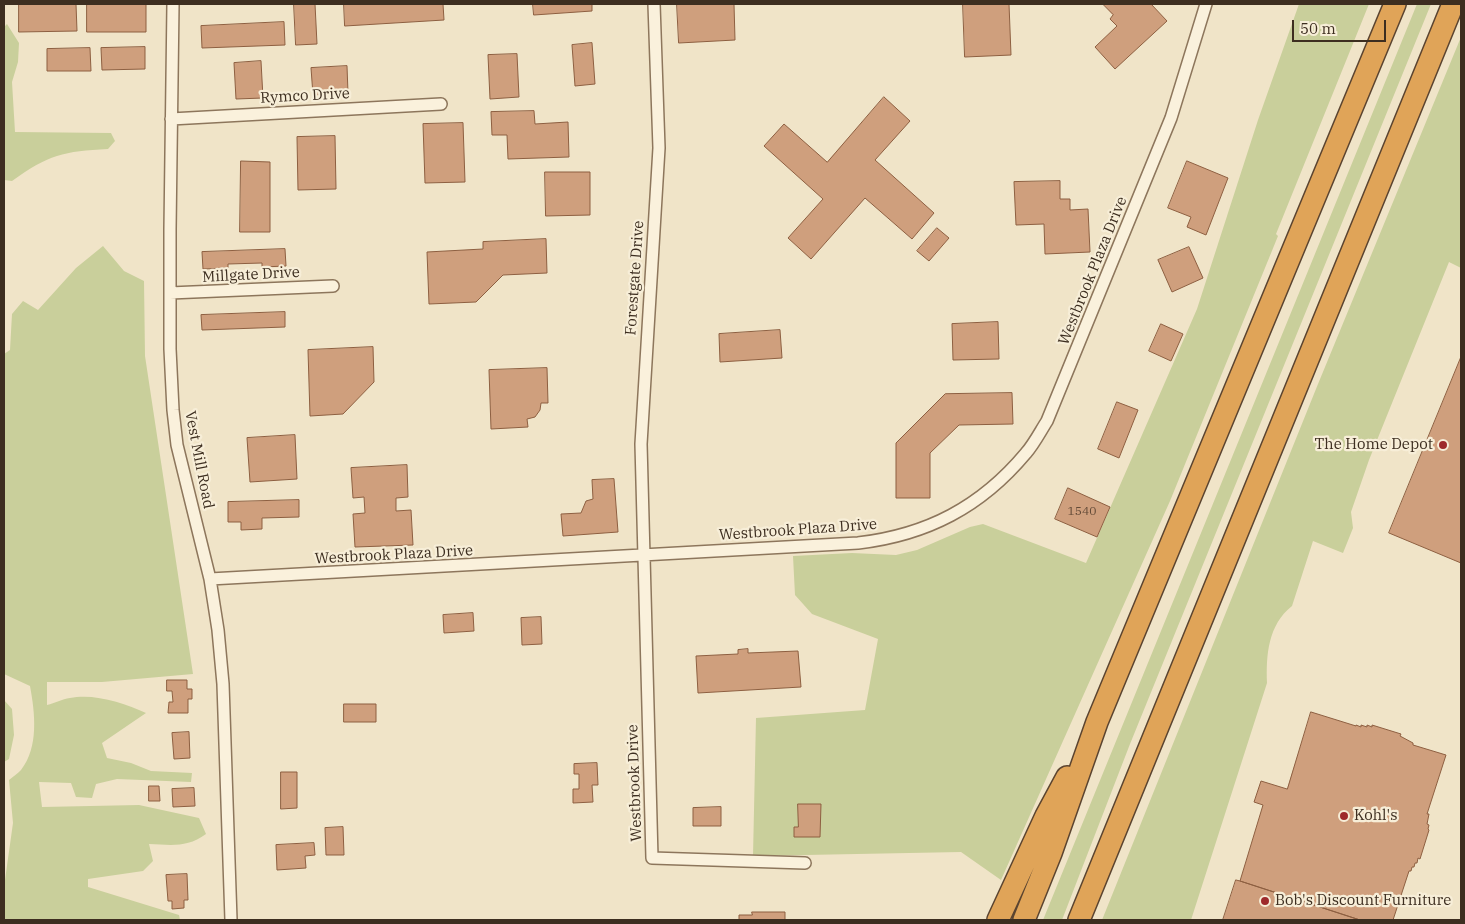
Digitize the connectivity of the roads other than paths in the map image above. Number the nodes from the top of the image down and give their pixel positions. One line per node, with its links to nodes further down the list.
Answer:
1 (172, 4): 7 (street, Vest Mill Road)
2 (654, 4): 10 (street, Forestgate Drive)
3 (1206, 4): 10 (street, Westbrook Plaza Drive)
4 (1395, 4): 12 (highway)
5 (1453, 4): 14 (highway)
6 (441, 104): 7 (street, Rymco Drive)
7 (171, 119): 9 (street, Vest Mill Road)
8 (333, 286): 9 (street, Millgate Drive)
9 (170, 293): 11 (street, Vest Mill Road)
10 (643, 554): 11 (street, Westbrook Plaza Drive); 13 (street, Westbrook Drive)
11 (210, 579): 15 (street, Vest Mill Road)
12 (1097, 722): 16 (highway); 17 (highway)
13 (805, 863)
14 (1097, 878): 18 (highway); 19 (highway)
15 (231, 920)
16 (998, 920)
17 (1024, 920)
18 (1080, 920)
19 (1085, 920)

